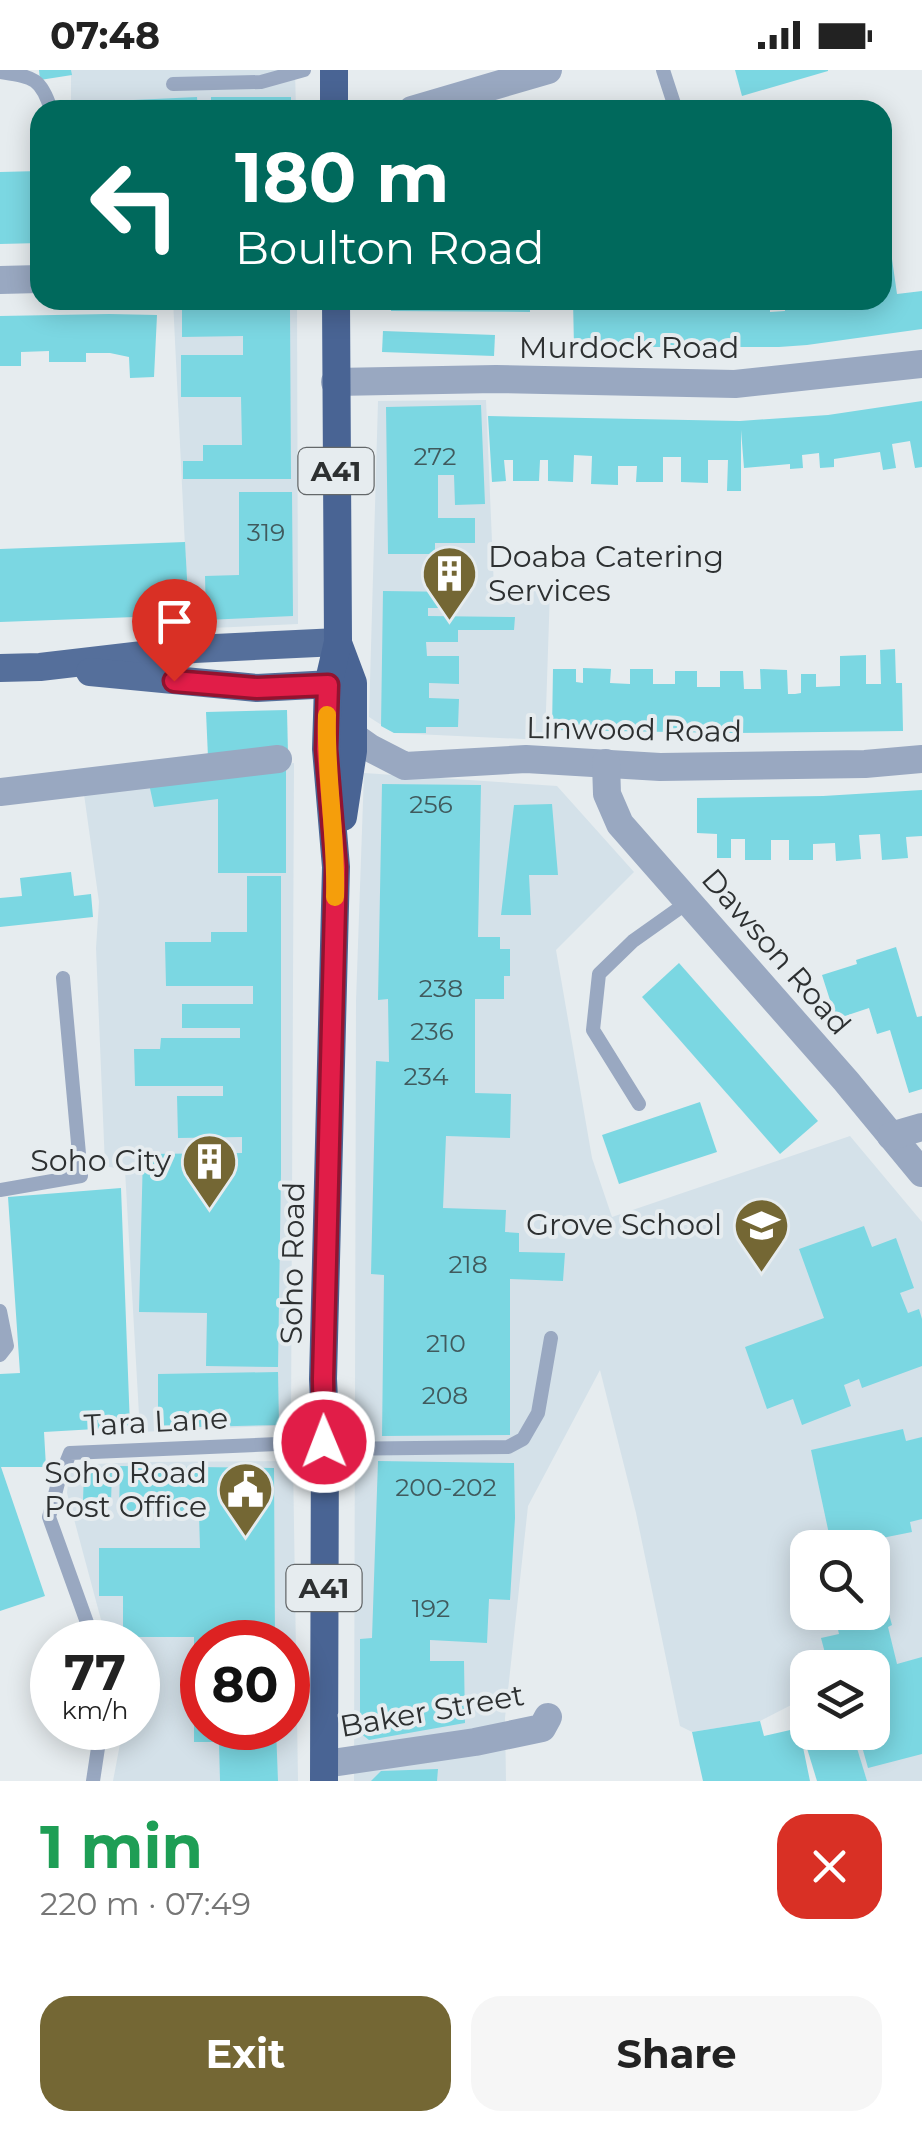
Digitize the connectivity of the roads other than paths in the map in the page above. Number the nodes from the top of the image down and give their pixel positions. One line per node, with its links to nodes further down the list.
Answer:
1 (304, 70): 6 (lane)
2 (334, 70): 8 (highway)
3 (548, 70): 9 (street)
4 (663, 70): 10 (lane)
5 (0, 72): 7 (lane)
6 (173, 84)
7 (48, 100)
8 (334, 100)
9 (448, 100)
10 (673, 100)
11 (30, 279): 12 (street)
12 (0, 280)
13 (336, 310): 15 (highway, Soho Road / A41)
14 (922, 364): 15 (street, Murdock Road)
15 (335, 382): 16 (highway, Soho Road / A41)
16 (338, 642): 17 (main road); 19 (highway, Soho Road / A41)
17 (40, 667): 18 (main road); 19 (main road)
18 (0, 668)
19 (340, 684): 20 (highway, Soho Road / A41); 25 (highway, Soho Road / A41)
20 (353, 736): 23 (street, Linwood Road); 25 (highway, Soho Road / A41)
21 (278, 759): 24 (street)
22 (922, 759): 23 (street, Linwood Road)
23 (606, 763): 26 (street, Dawson Road)
24 (0, 792)
25 (336, 867): 36 (highway, Soho Road / A41)
26 (688, 902): 28 (lane); 30 (street, Dawson Road)
27 (63, 978): 32 (lane)
28 (639, 1104)
29 (922, 1127): 30 (street)
30 (892, 1136): 31 (street, Dawson Road)
31 (922, 1173)
32 (0, 1190)
33 (0, 1311): 35 (lane)
34 (551, 1338): 36 (lane)
35 (0, 1355)
36 (324, 1446): 37 (lane, Tara Lane); 40 (highway, Soho Road / A41)
37 (86, 1620)
38 (548, 1717): 40 (street, Baker Street)
39 (98, 1750): 41 (lane)
40 (324, 1773)
41 (93, 1781)

